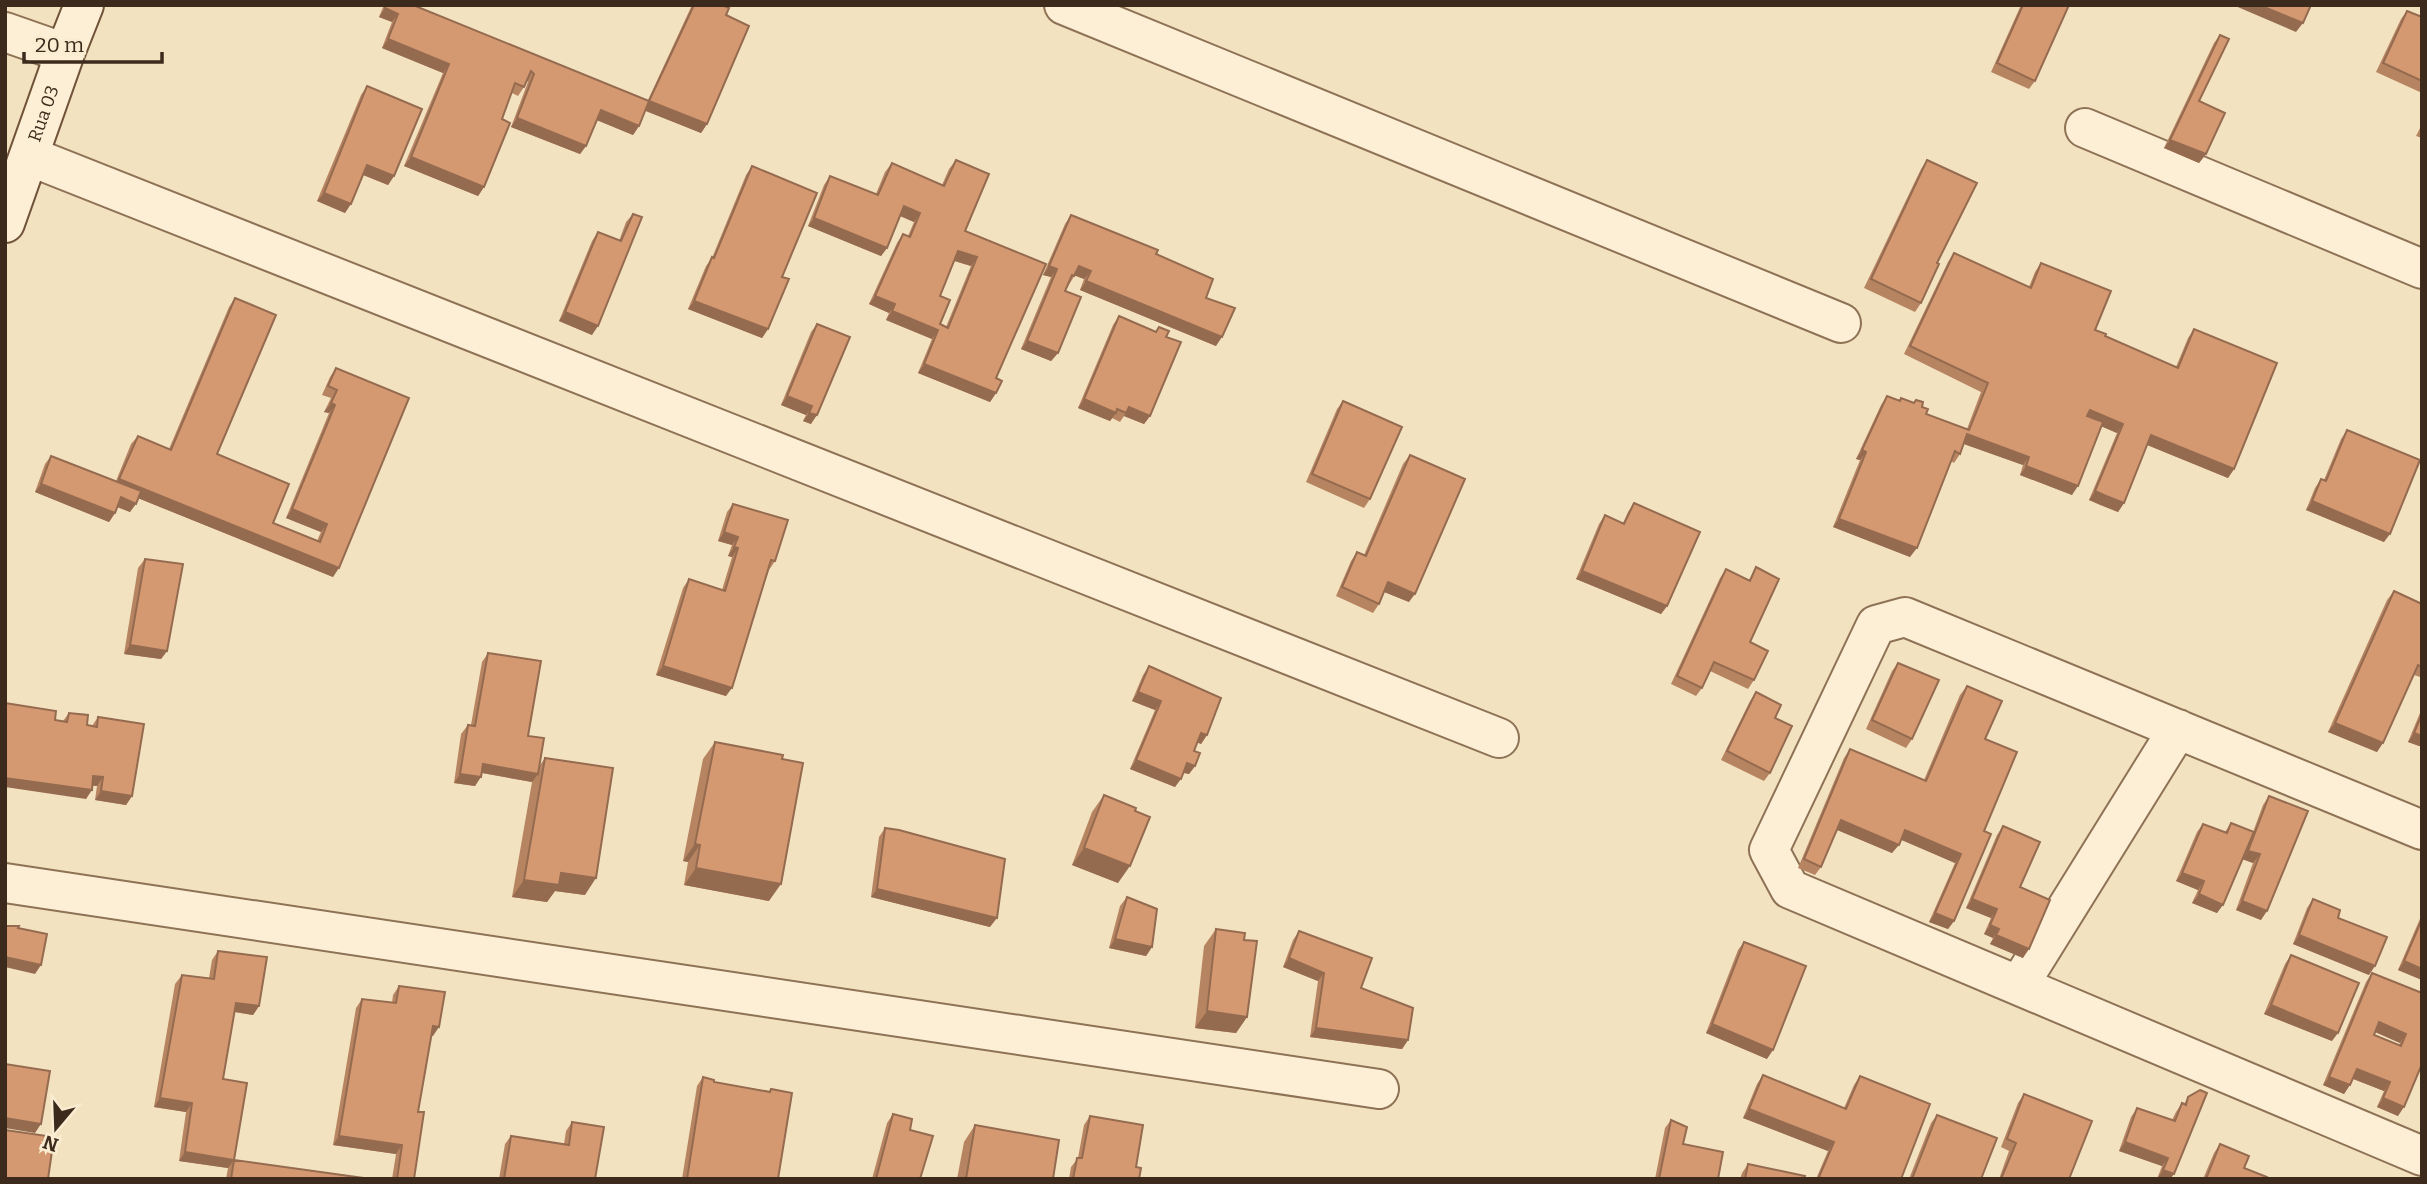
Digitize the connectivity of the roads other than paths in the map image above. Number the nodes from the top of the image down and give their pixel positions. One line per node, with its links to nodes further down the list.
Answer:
1 (84, 5): 4 (street, Rua 03)
2 (1064, 5): 9 (street)
3 (5, 32): 4 (street)
4 (65, 53): 6 (street, Rua 03)
5 (2085, 128): 8 (street)
6 (29, 156): 7 (street, Rua 03); 11 (street)
7 (5, 223)
8 (2422, 269)
9 (1841, 323)
10 (2178, 729): 12 (street); 14 (street); 14 (street)
11 (1499, 738)
12 (2422, 830)
13 (5, 883): 15 (street)
14 (2019, 985): 16 (street)
15 (1380, 1089)
16 (2422, 1156)

